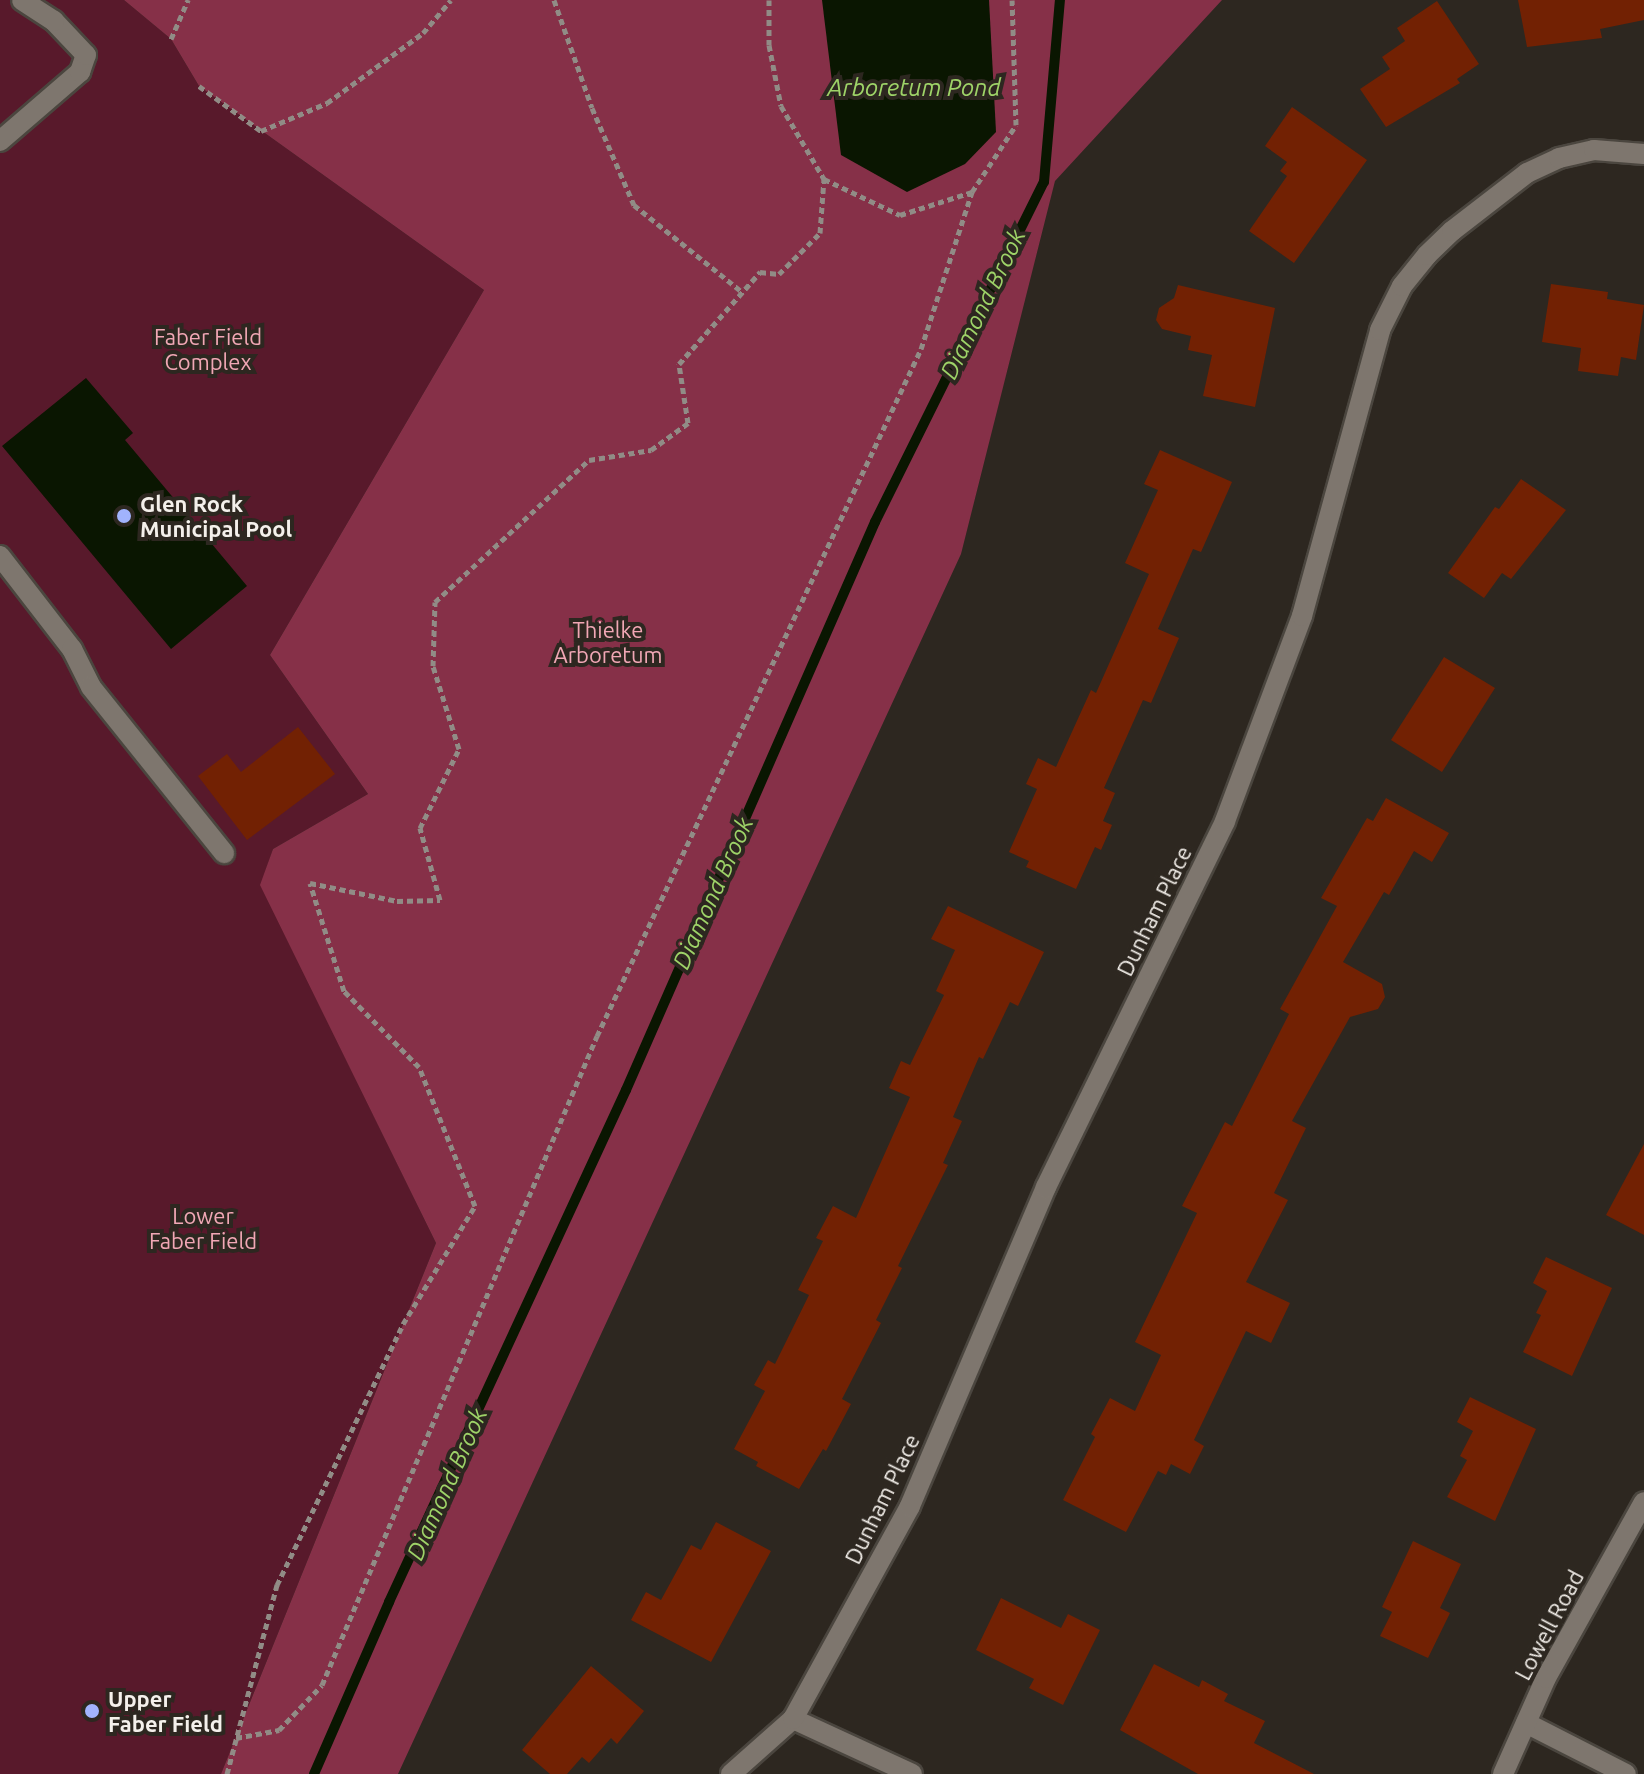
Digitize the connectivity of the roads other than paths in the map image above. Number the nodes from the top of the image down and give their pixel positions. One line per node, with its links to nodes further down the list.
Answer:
1 (22, 0): 2 (street)
2 (0, 141)
3 (1644, 154): 7 (street, Dunham Place)
4 (0, 556): 5 (street)
5 (224, 853)
6 (1644, 1502): 8 (street, Lowell Road)
7 (793, 1719): 9 (street, Dunham Place); 10 (street)
8 (1526, 1723): 11 (street, Lowell Road); 12 (street)
9 (731, 1774)
10 (912, 1774)
11 (1503, 1774)
12 (1626, 1774)

